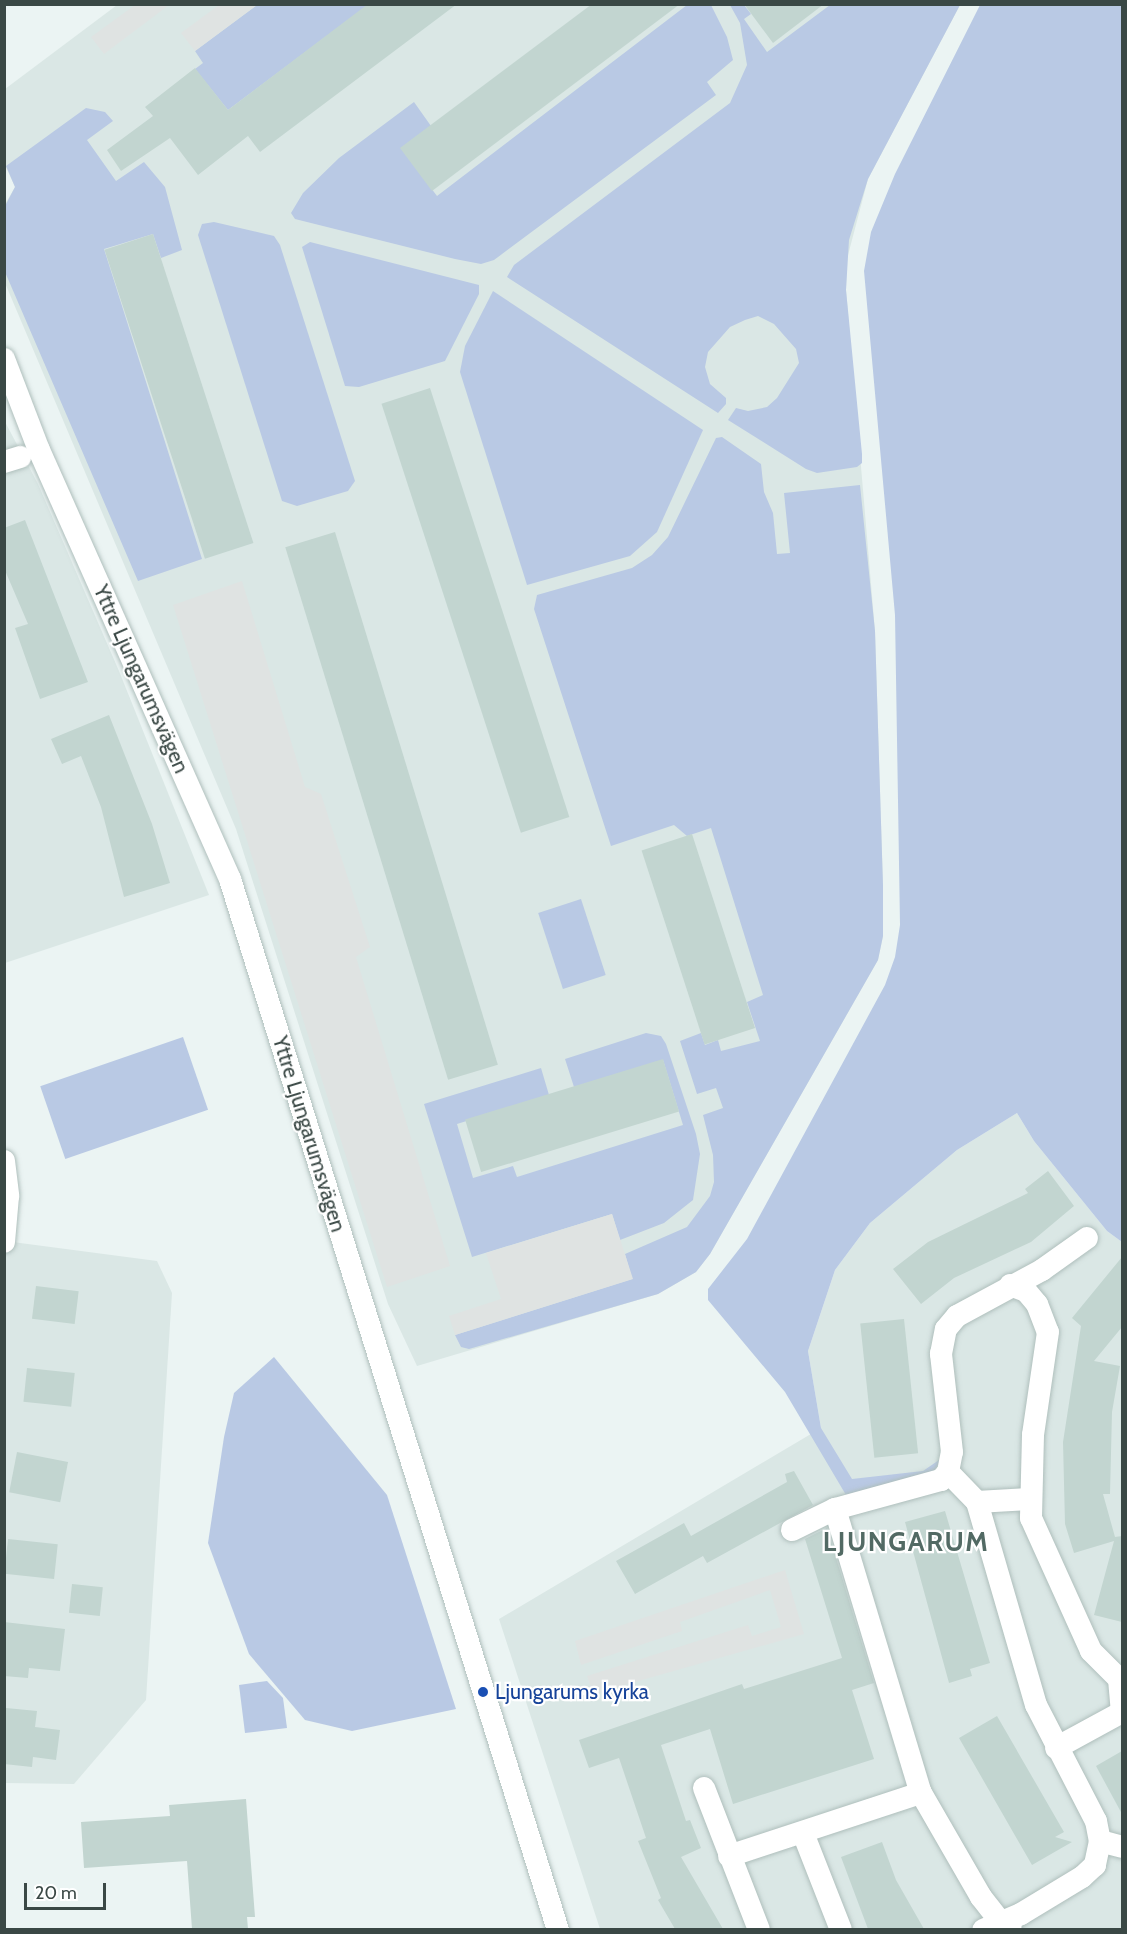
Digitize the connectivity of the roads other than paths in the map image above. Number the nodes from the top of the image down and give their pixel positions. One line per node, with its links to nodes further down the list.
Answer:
1 (4, 359): 20 (street, Yttre Ljungarumsvägen)
2 (4, 1161): 4 (street)
3 (1087, 1238): 5 (street)
4 (4, 1242)
5 (1010, 1285): 6 (street); 7 (street)
6 (948, 1472): 8 (street); 9 (street)
7 (1029, 1499): 8 (street); 11 (street)
8 (977, 1502): 12 (street)
9 (835, 1509): 10 (street); 14 (street)
10 (792, 1530)
11 (1122, 1712): 12 (street)
12 (1056, 1748): 16 (street)
13 (704, 1788): 18 (street)
14 (921, 1793): 15 (street); 19 (street)
15 (804, 1833): 18 (street); 22 (street)
16 (1100, 1841): 17 (street); 19 (street)
17 (1122, 1847)
18 (729, 1856): 21 (street)
19 (1000, 1926)
20 (558, 1929)
21 (759, 1929)
22 (841, 1929)

